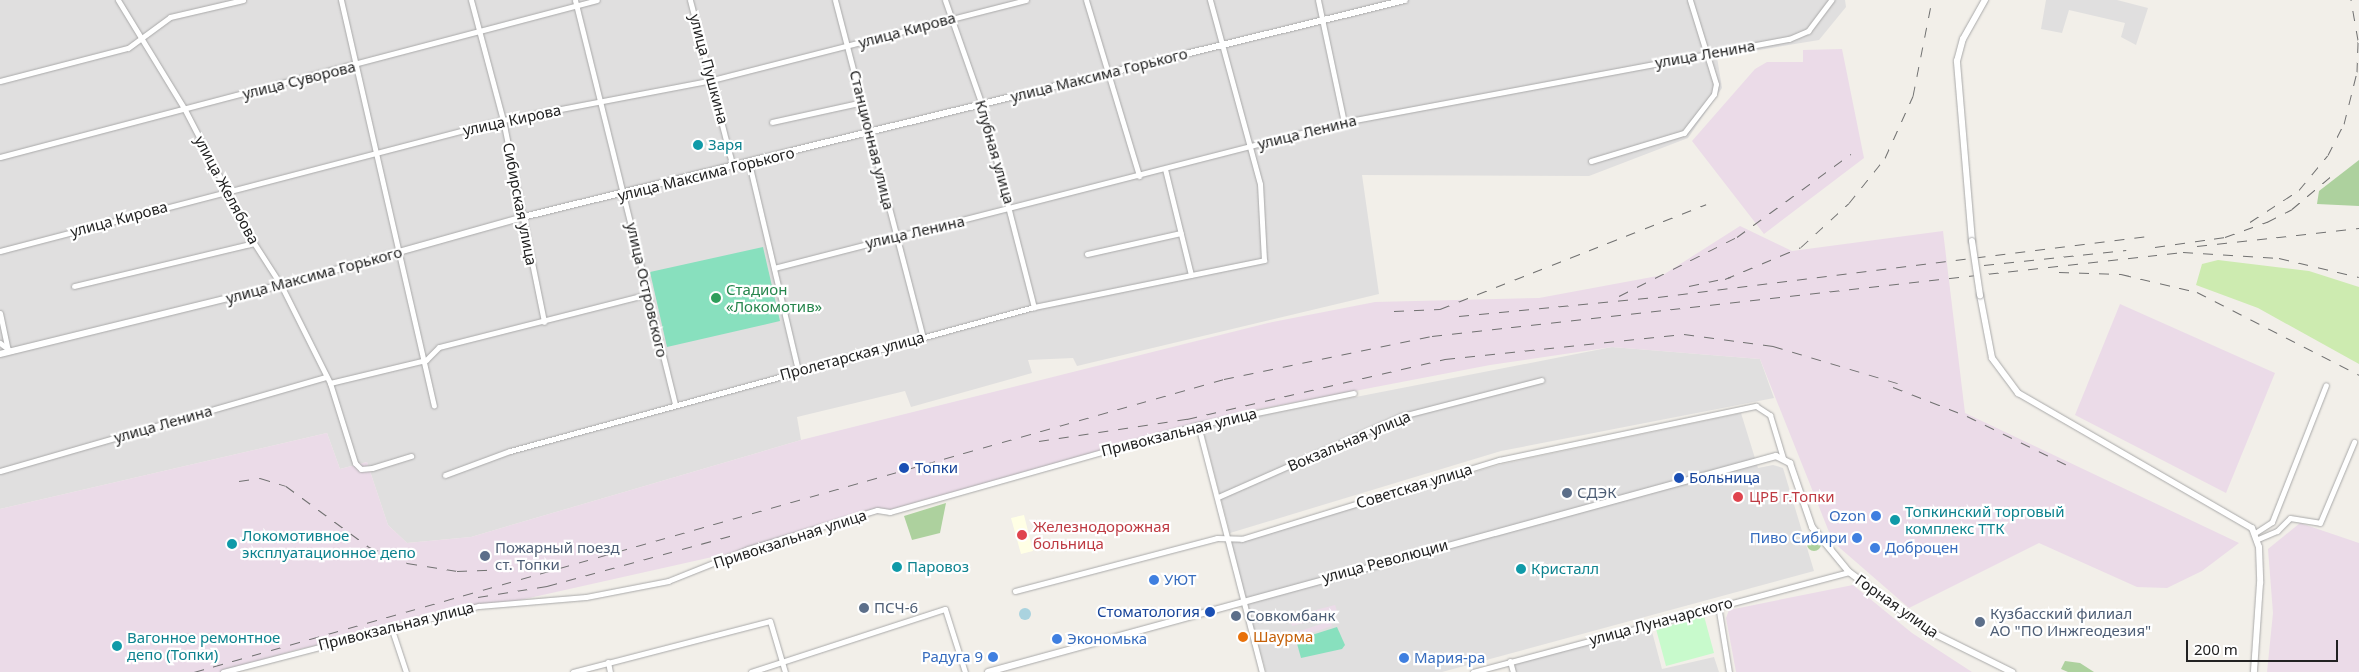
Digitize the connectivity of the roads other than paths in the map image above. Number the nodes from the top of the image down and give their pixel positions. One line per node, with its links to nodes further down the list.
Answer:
1 (118, 0): 21 (street, улица Желябова)
2 (243, 0): 21 (street)
3 (341, 0): 25 (street)
4 (472, 0): 20 (street, Сибирская улица)
5 (597, 0): 17 (street, улица Суворова)
6 (690, 0): 27 (street, улица Пушкина)
7 (835, 0): 23 (street, Станционная улица)
8 (945, 0): 18 (street, Клубная улица)
9 (1026, 0): 18 (street, улица Кирова)
10 (1086, 0): 26 (street)
11 (1210, 0): 22 (street)
12 (1318, 0): 19 (street)
13 (1405, 0): 19 (street, улица Максима Горького)
14 (1690, 0): 24 (street)
15 (1831, 0): 24 (street, улица Ленина)
16 (1983, 1): 83 (street, bridge)
17 (575, 2): 20 (street, улица Суворова); 29 (street, улица Островского)
18 (952, 17): 23 (street, улица Кирова); 31 (street, Клубная улица)
19 (1322, 19): 22 (street, улица Максима Горького); 35 (street)
20 (480, 30): 25 (street, улица Суворова); 33 (street, Сибирская улица)
21 (143, 40): 28 (street); 32 (street, улица Желябова)
22 (1221, 43): 26 (street, улица Максима Горького); 37 (street)
23 (849, 45): 27 (street, улица Кирова); 30 (street, Станционная улица)
24 (1708, 54): 35 (street, улица Ленина); 40 (street)
25 (355, 66): 32 (street, улица Суворова); 38 (street)
26 (1108, 74): 31 (street, улица Максима Горького); 44 (street)
27 (712, 80): 29 (street, улица Кирова); 42 (street, улица Пушкина)
28 (0, 81)
29 (602, 101): 33 (street, улица Кирова); 46 (street, улица Островского)
30 (863, 102): 34 (street); 36 (street, Станционная улица)
31 (982, 105): 36 (street, улица Максима Горького); 47 (street, Клубная улица)
32 (184, 108): 39 (street, улица Суворова); 45 (street, улица Желябова)
33 (502, 120): 38 (street, улица Кирова); 48 (street, Сибирская улица)
34 (772, 122)
35 (1344, 122): 37 (street, улица Ленина)
36 (872, 134): 41 (street, улица Максима Горького); 50 (street, Станционная улица)
37 (1250, 146): 43 (street, улица Ленина); 56 (street, Пролетарская улица)
38 (378, 151): 45 (street, улица Кирова); 53 (street)
39 (0, 157)
40 (1592, 161)
41 (749, 163): 42 (street, улица Максима Горького); 55 (street)
42 (733, 167): 46 (street, улица Максима Горького)
43 (1164, 169): 44 (street, улица Ленина); 49 (street)
44 (1139, 176): 47 (street, улица Ленина)
45 (226, 190): 51 (street, улица Желябова); 52 (street, улица Кирова)
46 (625, 193): 48 (street, улица Максима Горького); 59 (street, улица Островского)
47 (1011, 210): 50 (street, улица Ленина); 60 (street, Клубная улица)
48 (523, 218): 53 (street, улица Максима Горького); 62 (street, Сибирская улица)
49 (1181, 233): 54 (street); 56 (street)
50 (896, 236): 55 (street, улица Ленина); 63 (street, Станционная улица)
51 (254, 243): 57 (street, улица Желябова); 58 (street)
52 (0, 251)
53 (401, 252): 57 (street, улица Максима Горького); 67 (street)
54 (1087, 254)
55 (774, 268): 68 (street)
56 (1191, 275): 60 (street, Пролетарская улица)
57 (281, 285): 65 (street, улица Максима Горького); 69 (street, улица Желябова)
58 (74, 286)
59 (645, 295): 62 (street); 74 (street, улица Островского)
60 (1034, 307): 63 (street, Пролетарская улица)
61 (0, 313): 65 (street)
62 (544, 322): 67 (street)
63 (923, 338): 68 (street, Пролетарская улица)
64 (0, 343): 65 (street)
65 (8, 350): 66 (street, улица Максима Горького)
66 (0, 354)
67 (426, 360): 71 (street); 75 (street)
68 (798, 370): 74 (street, Пролетарская улица)
69 (326, 376): 71 (street, улица Желябова); 80 (street, улица Ленина)
70 (1541, 380): 82 (street, Вокзальная улица)
71 (330, 383): 78 (street, улица Желябова)
72 (2326, 385): 83 (street)
73 (1354, 393): 76 (street, Привокзальная улица)
74 (675, 404): 81 (street, Пролетарская улица)
75 (434, 405)
76 (1198, 425): 82 (street); 89 (street, Привокзальная улица)
77 (2354, 442): 83 (street)
78 (411, 456)
79 (1784, 458): 84 (street, Советская улица); 85 (street, Горная улица); 87 (street, улица Революции)
80 (0, 471)
81 (446, 475)
82 (1218, 497): 84 (street)
83 (2256, 536): 106 (street)
84 (1226, 539): 86 (street, Советская улица); 87 (street)
85 (1849, 572): 88 (street, улица Луначарского); 105 (street, Горная улица)
86 (1015, 591)
87 (1243, 599): 100 (street, улица Революции); 101 (street)
88 (1718, 605): 90 (street, улица Луначарского); 104 (street)
89 (391, 627): 93 (street, Привокзальная улица); 94 (street)
90 (1510, 661): 102 (street, улица Луначарского); 103 (street)
91 (608, 662): 92 (street); 95 (street); 96 (street)
92 (783, 663): 97 (street); 98 (street); 99 (street)
93 (227, 671)
94 (406, 672)
95 (572, 672)
96 (610, 672)
97 (751, 672)
98 (785, 672)
99 (964, 672)
100 (988, 672)
101 (1262, 672)
102 (1473, 672)
103 (1513, 672)
104 (1729, 672)
105 (2012, 672)
106 (2254, 672)

